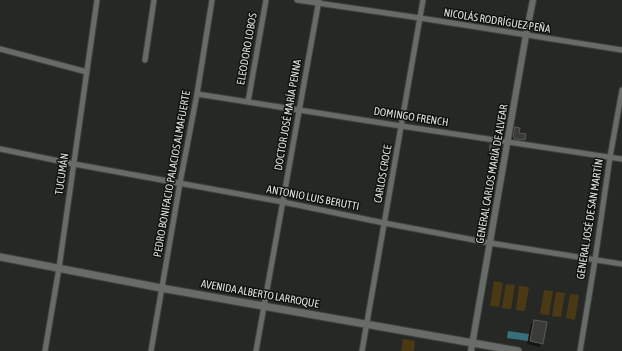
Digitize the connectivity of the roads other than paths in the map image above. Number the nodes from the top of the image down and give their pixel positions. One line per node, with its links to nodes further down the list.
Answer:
1 (97, 0): 14 (street, TUCUMÁN)
2 (154, 0): 13 (street)
3 (212, 0): 16 (street, PEDRO BONIFACIO PALACIOS ALMAFUERTE)
4 (266, 0): 17 (street, ELEODORO LOBOS)
5 (297, 0): 8 (street, NICOLÁS RODRÍGUEZ PEÑA)
6 (423, 0): 9 (street, CARLOS CROCE)
7 (533, 0): 10 (street, GENERAL CARLOS MARÍA DE ALVEAR)
8 (318, 2): 9 (street, NICOLÁS RODRÍGUEZ PEÑA); 18 (street, DOCTOR JOSÉ MARÍA PENNA)
9 (420, 18): 10 (street, NICOLÁS RODRÍGUEZ PEÑA); 19 (street, CARLOS CROCE)
10 (526, 36): 12 (street, NICOLÁS RODRÍGUEZ PEÑA); 20 (street, GENERAL CARLOS MARÍA DE ALVEAR)
11 (0, 49): 14 (street)
12 (622, 50)
13 (145, 60)
14 (87, 72): 24 (street, TUCUMÁN)
15 (622, 90): 22 (street, GENERAL JOSÉ DE SAN MARTÍN)
16 (196, 94): 17 (street, DOMINGO FRENCH); 25 (street, PEDRO BONIFACIO PALACIOS ALMAFUERTE)
17 (248, 102): 18 (street, DOMINGO FRENCH)
18 (300, 110): 19 (street, DOMINGO FRENCH); 26 (street, DOCTOR JOSÉ MARÍA PENNA)
19 (401, 126): 20 (street, DOMINGO FRENCH); 27 (street, CARLOS CROCE)
20 (507, 142): 22 (street, DOMINGO FRENCH); 28 (street, GENERAL CARLOS MARÍA DE ALVEAR)
21 (0, 149): 24 (street, ANTONIO LUIS BERUTTI)
22 (610, 157): 23 (street, DOMINGO FRENCH); 30 (street, GENERAL JOSÉ DE SAN MARTÍN)
23 (622, 159)
24 (74, 164): 25 (street, ANTONIO LUIS BERUTTI); 32 (street, TUCUMÁN)
25 (180, 183): 26 (street, ANTONIO LUIS BERUTTI); 33 (street, PEDRO BONIFACIO PALACIOS ALMAFUERTE)
26 (283, 202): 27 (street, ANTONIO LUIS BERUTTI); 34 (street, DOCTOR JOSÉ MARÍA PENNA)
27 (384, 223): 28 (street, ANTONIO LUIS BERUTTI); 35 (street, CARLOS CROCE)
28 (490, 243): 30 (street, ANTONIO LUIS BERUTTI); 36 (street, GENERAL CARLOS MARÍA DE ALVEAR)
29 (0, 257): 32 (main road, AVENIDA ALBERTO LARROQUE)
30 (595, 260): 31 (street, ANTONIO LUIS BERUTTI); 43 (street, GENERAL JOSÉ DE SAN MARTÍN)
31 (622, 264)
32 (60, 268): 33 (main road, AVENIDA ALBERTO LARROQUE); 37 (street, TUCUMÁN)
33 (161, 288): 34 (main road, AVENIDA ALBERTO LARROQUE); 38 (street, PEDRO BONIFACIO PALACIOS ALMAFUERTE)
34 (264, 306): 35 (main road, AVENIDA ALBERTO LARROQUE); 39 (street, DOCTOR JOSÉ MARÍA PENNA)
35 (367, 324): 36 (main road, AVENIDA ALBERTO LARROQUE); 40 (street, CARLOS CROCE)
36 (473, 343): 41 (street, GENERAL CARLOS MARÍA DE ALVEAR); 42 (main road, AVENIDA ALBERTO LARROQUE)
37 (45, 351)
38 (151, 351)
39 (256, 351)
40 (362, 351)
41 (471, 351)
42 (518, 351)
43 (580, 351)

